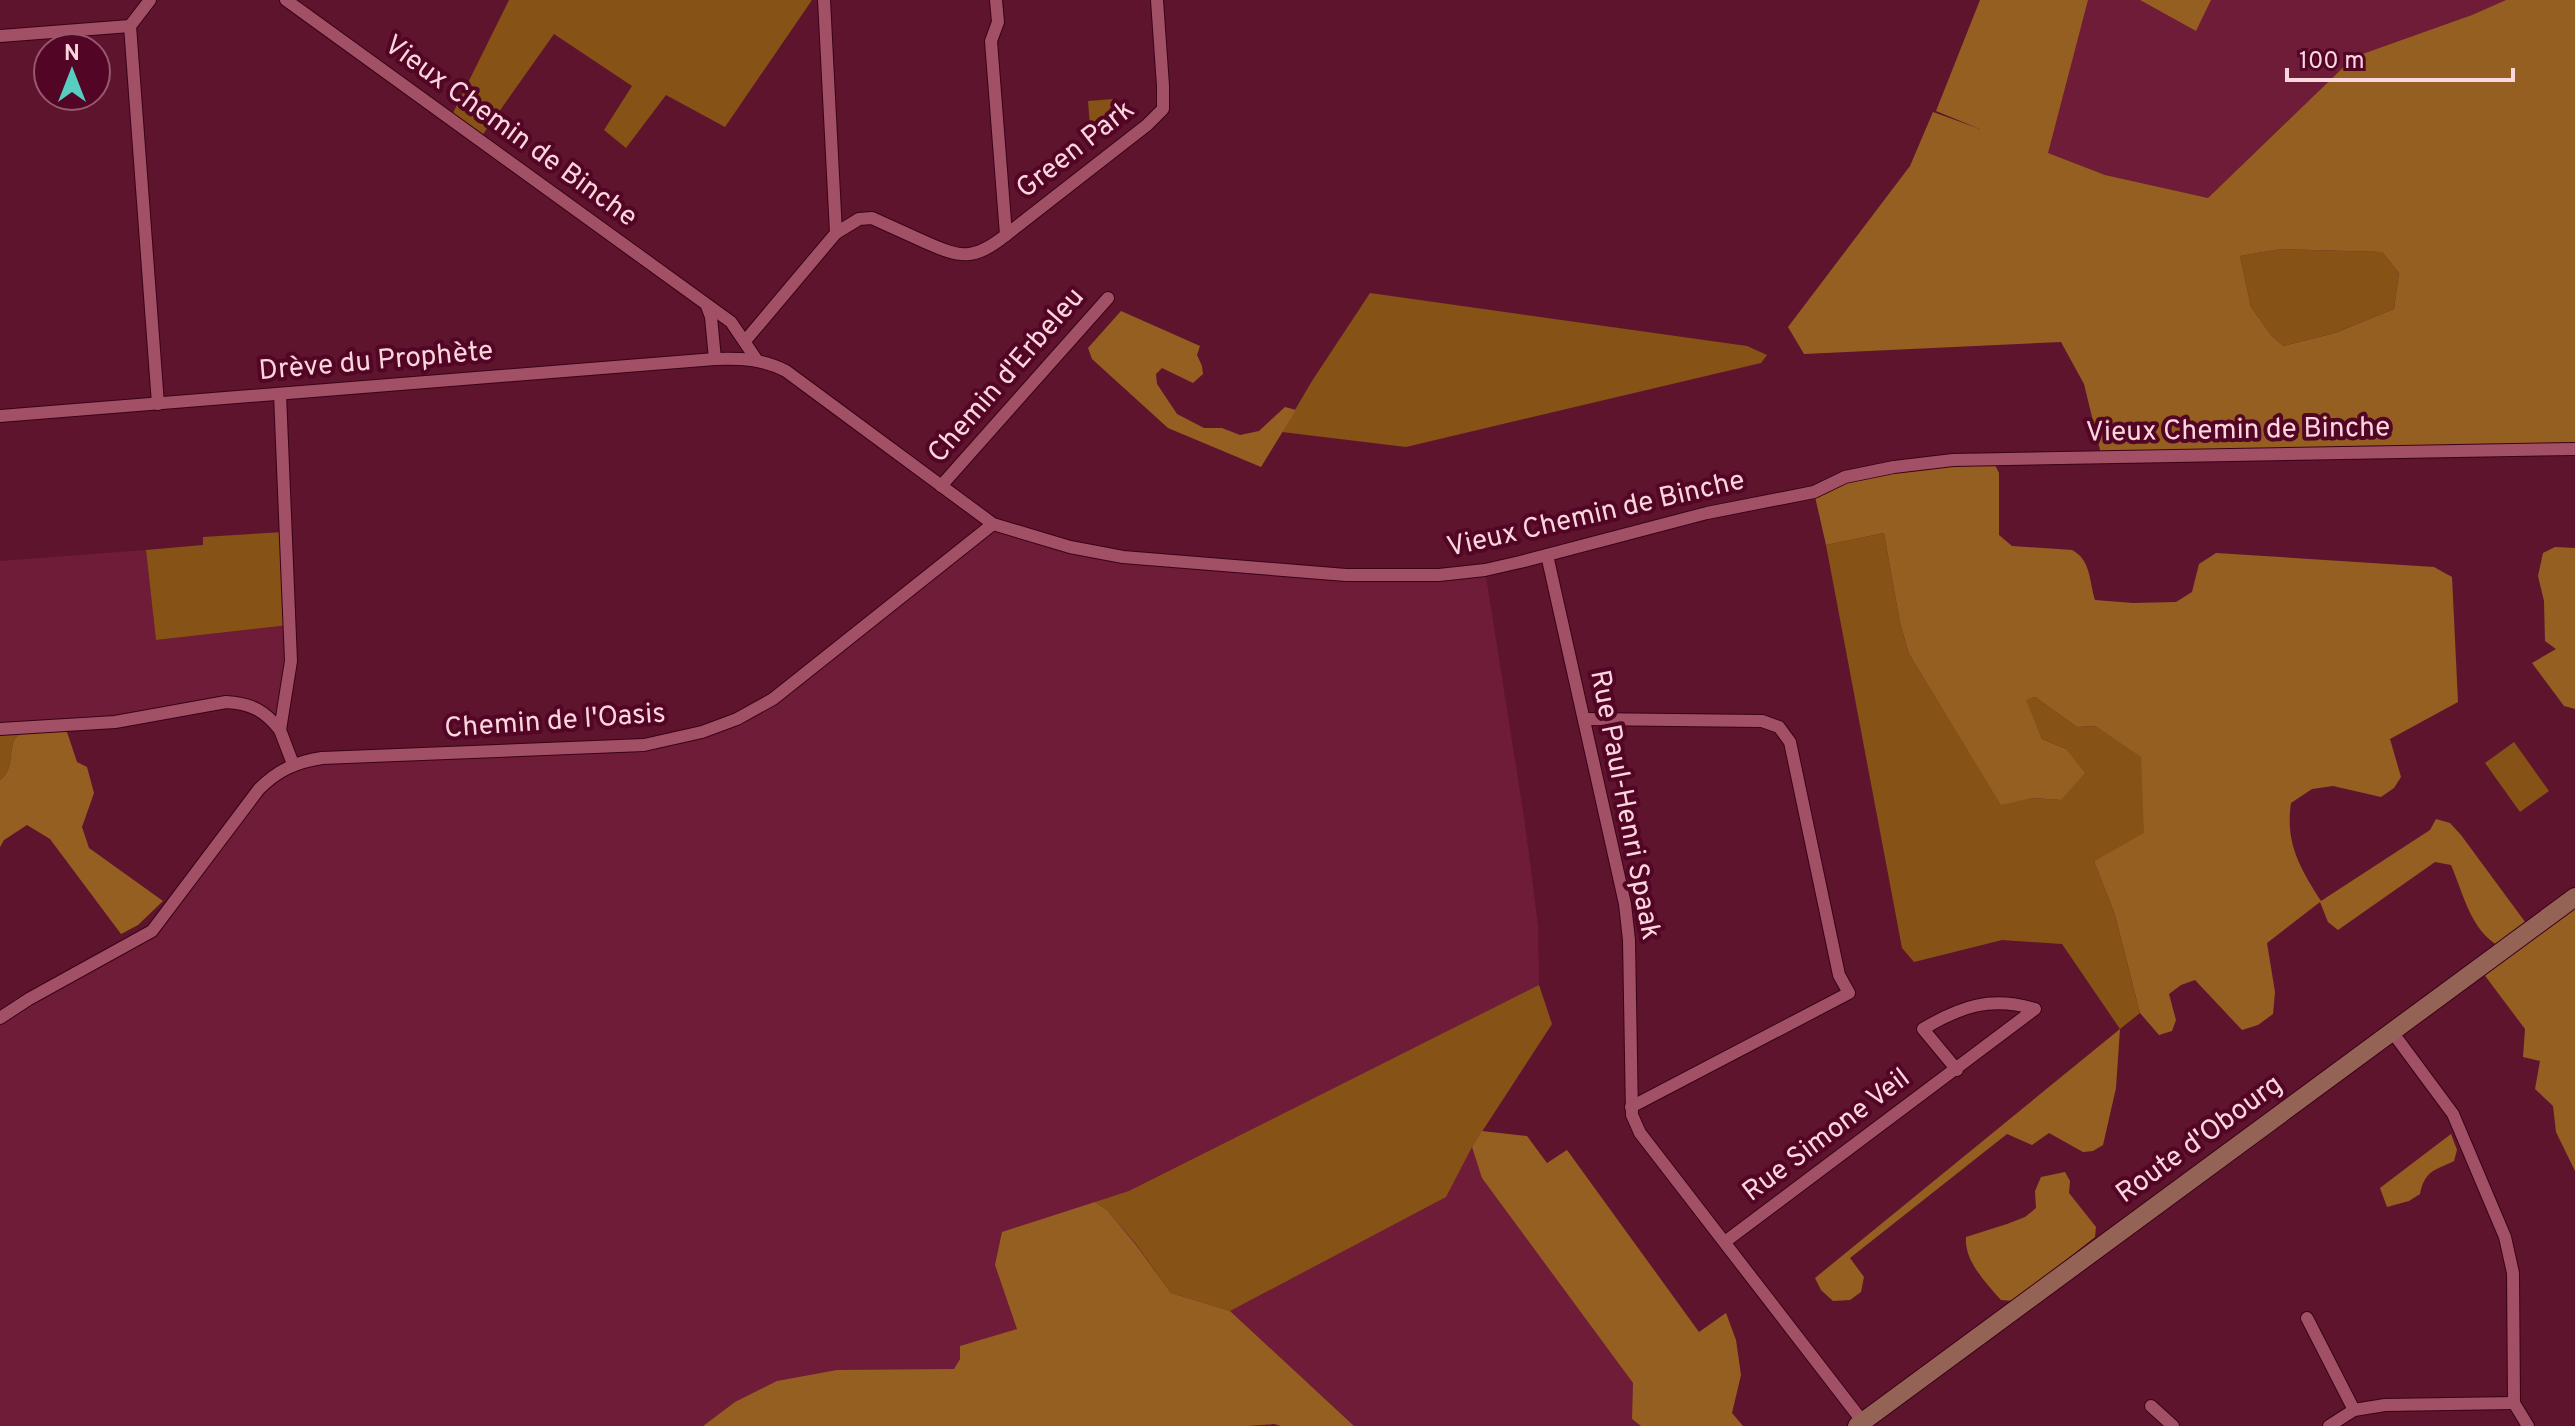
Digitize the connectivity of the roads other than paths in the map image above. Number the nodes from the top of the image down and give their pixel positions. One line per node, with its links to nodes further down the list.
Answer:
1 (150, 0): 6 (street)
2 (286, 0): 11 (street, Vieux Chemin de Binche)
3 (824, 0): 8 (street)
4 (996, 0): 9 (street, Green Park)
5 (1157, 0): 9 (street, Green Park)
6 (130, 26): 7 (street); 16 (street)
7 (0, 36)
8 (836, 233): 9 (street, Green Park); 12 (street, Green Park)
9 (1006, 235)
10 (1108, 298): 19 (street, Chemin d'Erbeleu)
11 (705, 303): 12 (street, Vieux Chemin de Binche); 13 (street)
12 (745, 341): 14 (street, Vieux Chemin de Binche)
13 (715, 359): 14 (street, Drève du Prophète); 15 (street, Drève du Prophète)
14 (756, 359): 19 (street, Vieux Chemin de Binche)
15 (280, 394): 16 (street, Drève du Prophète); 24 (street)
16 (158, 404): 17 (street, Drève du Prophète)
17 (0, 416)
18 (2575, 449): 21 (street, Vieux Chemin de Binche)
19 (941, 486): 20 (street, Vieux Chemin de Binche)
20 (993, 524): 21 (street, Vieux Chemin de Binche); 25 (street, Chemin de l'Oasis)
21 (1547, 555): 22 (street, Rue Paul-Henri Spaak)
22 (1585, 719): 30 (street, Rue Paul-Henri Spaak); 30 (street)
23 (0, 729): 24 (street)
24 (280, 730): 25 (street)
25 (293, 764): 27 (street)
26 (2575, 897): 28 (main road, Route d'Obourg)
27 (0, 1018)
28 (2393, 1033): 33 (street); 36 (main road, Route d'Obourg)
29 (1957, 1070): 29 (street, Rue Simone Veil); 31 (street, Rue Simone Veil)
30 (1631, 1107): 31 (street, Rue Paul-Henri Spaak)
31 (1726, 1241): 36 (street, Rue Paul-Henri Spaak)
32 (2307, 1318): 35 (street)
33 (2514, 1403): 35 (street); 39 (street)
34 (2151, 1406): 37 (street)
35 (2354, 1410): 38 (street)
36 (1860, 1424)
37 (2173, 1426)
38 (2329, 1426)
39 (2528, 1426)

